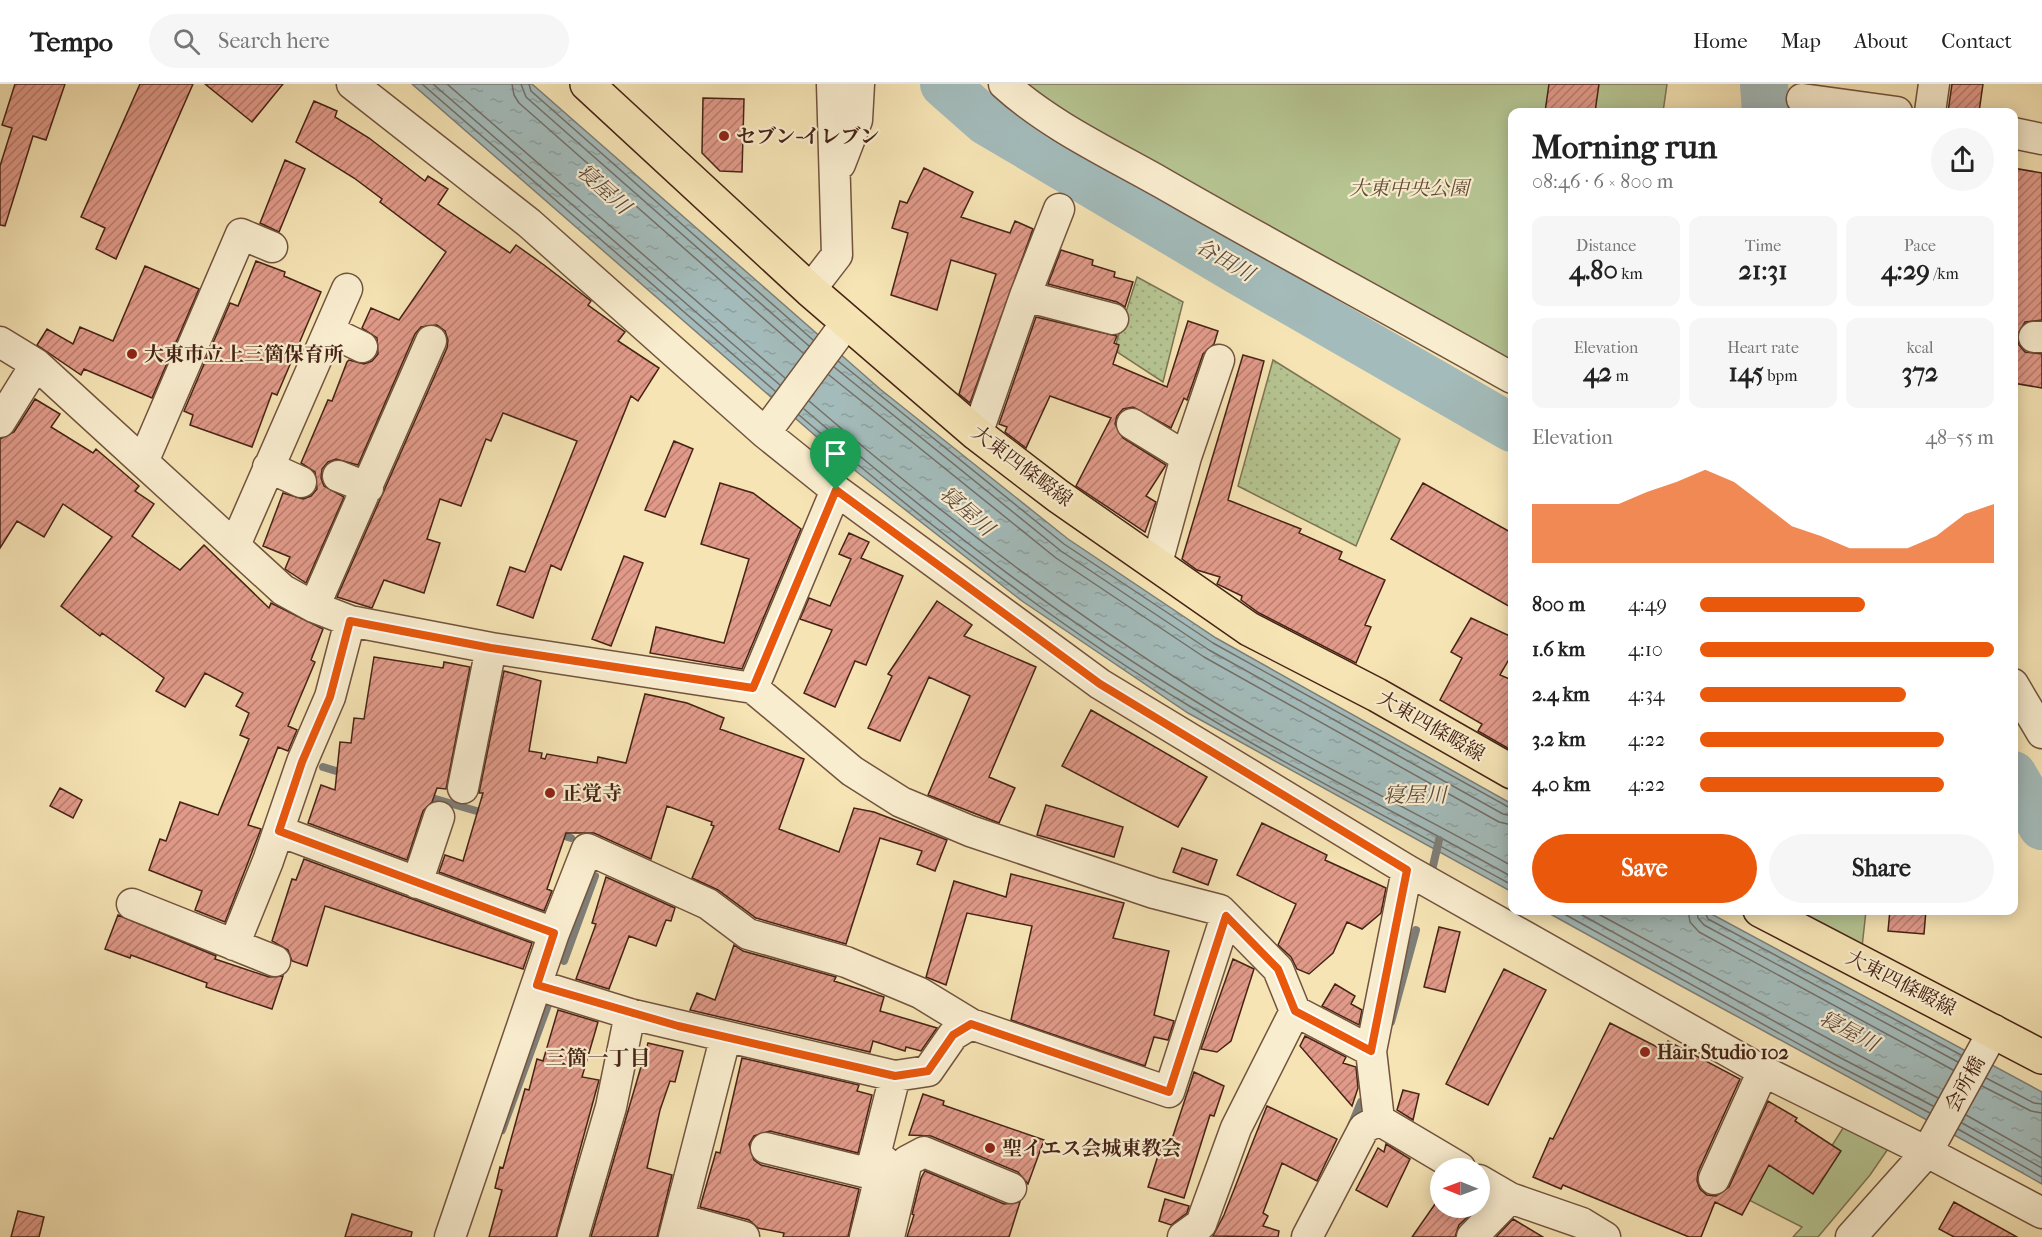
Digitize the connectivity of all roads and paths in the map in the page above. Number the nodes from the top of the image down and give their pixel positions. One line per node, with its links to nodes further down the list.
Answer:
1 (352, 84): 29 (street)
2 (587, 84): 16 (main road, 大東四條畷線)
3 (832, 84): 12 (street)
4 (859, 84): 12 (street)
5 (1004, 84): 26 (street)
6 (1934, 84): 9 (street)
7 (1802, 98): 8 (street)
8 (1870, 108)
9 (1931, 108)
10 (2018, 135): 11 (street)
11 (2042, 139)
12 (835, 175): 16 (street)
13 (1059, 209): 17 (street)
14 (272, 247): 32 (street)
15 (347, 289): 19 (street)
16 (810, 290): 20 (main road, 大東四條畷線)
17 (1025, 296): 18 (street); 30 (street)
18 (1113, 319)
19 (331, 332): 23 (street); 33 (street)
20 (840, 332): 29 (street); 30 (main road, 大東四條畷線)
21 (431, 341): 36 (street)
22 (0, 342): 25 (street)
23 (362, 347)
24 (1219, 360): 31 (street)
25 (36, 364): 27 (street); 32 (street)
26 (1508, 376)
27 (0, 422)
28 (1132, 424): 31 (street)
29 (769, 428): 37 (street)
30 (977, 434): 39 (main road, 大東四條畷線)
31 (1186, 457): 39 (street)
32 (143, 462): 38 (street)
33 (268, 467): 35 (street); 38 (street)
34 (338, 476): 36 (street)
35 (301, 482)
36 (368, 488): 40 (street)
37 (836, 490): 43 (street); 50 (street)
38 (235, 545): 40 (street)
39 (1157, 563): 46 (main road, 大東四條畷線)
40 (314, 608): 41 (street)
41 (350, 621): 42 (street); 49 (street)
42 (491, 648): 43 (street); 47 (street)
43 (753, 688): 54 (street)
44 (2018, 692): 45 (street)
45 (2042, 733)
46 (1508, 770)
47 (463, 788)
48 (439, 817): 51 (street)
49 (279, 831): 51 (street); 56 (street)
50 (1407, 870): 64 (street); 66 (street)
51 (417, 883): 55 (street)
52 (132, 904): 56 (street)
53 (1770, 915): 62 (main road, 大東四條畷線)
54 (1226, 916): 59 (street); 61 (street)
55 (554, 933): 58 (street); 61 (street)
56 (234, 945): 57 (street)
57 (275, 962)
58 (537, 985): 60 (street); 79 (street)
59 (1295, 1011): 64 (street); 84 (street)
60 (630, 1014): 63 (street); 80 (street)
61 (971, 1024): 67 (street)
62 (1994, 1030): 65 (main road, 大東四條畷線); 69 (street, 会所橋)
63 (725, 1039): 67 (street); 78 (street)
64 (1371, 1051): 68 (street)
65 (2042, 1057)
66 (1763, 1071): 69 (street); 72 (street)
67 (895, 1076): 75 (street)
68 (1378, 1120): 71 (street); 85 (street)
69 (1931, 1144): 77 (street); 88 (street, 会所橋)
70 (766, 1148): 75 (street)
71 (1443, 1158)
72 (1714, 1179)
73 (1490, 1186): 76 (street)
74 (1011, 1188): 75 (street)
75 (885, 1189): 82 (street); 83 (street)
76 (1510, 1198): 86 (street); 87 (street)
77 (2042, 1213)
78 (676, 1228): 81 (street)
79 (450, 1237)
80 (573, 1237)
81 (744, 1237)
82 (865, 1237)
83 (889, 1237)
84 (1183, 1237)
85 (1307, 1237)
86 (1472, 1237)
87 (1605, 1237)
88 (1851, 1237)

